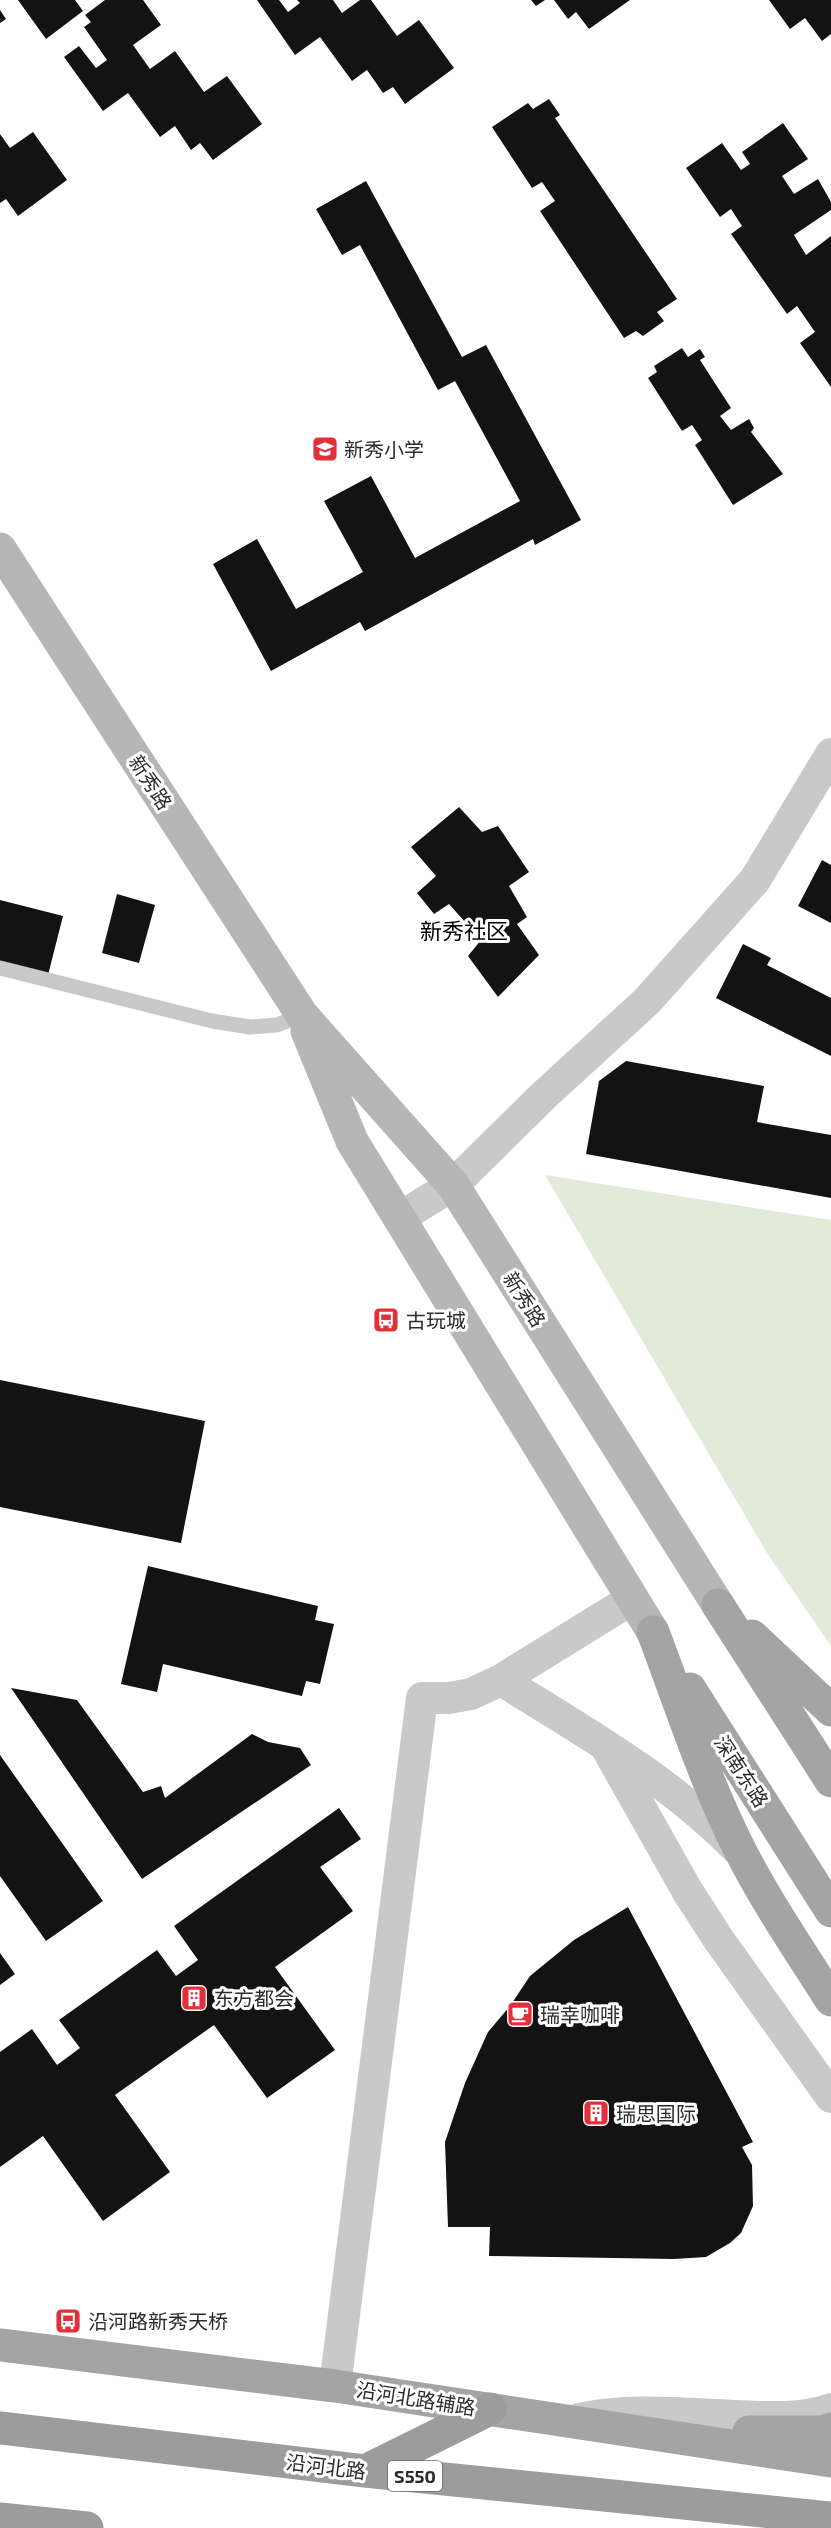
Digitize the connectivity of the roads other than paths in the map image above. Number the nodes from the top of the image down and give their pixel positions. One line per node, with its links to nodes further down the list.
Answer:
1 (0, 549): 4 (main road, 新秀路)
2 (831, 754): 5 (street)
3 (0, 968): 4 (lane)
4 (302, 1016): 5 (main road, 新秀路); 6 (main road, 新秀路)
5 (453, 1185): 6 (street); 8 (main road, 新秀路)
6 (399, 1218): 7 (main road, 新秀路)
7 (632, 1599): 9 (main road, 新秀路); 10 (street)
8 (718, 1605): 11 (main road); 13 (main road)
9 (653, 1632): 14 (main road); 15 (main road, 深南东路)
10 (501, 1680): 12 (street); 19 (street)
11 (831, 1710)
12 (605, 1745): 14 (street); 17 (street)
13 (831, 1781)
14 (741, 1852): 16 (main road)
15 (831, 1911)
16 (831, 2000)
17 (831, 2097)
18 (0, 2345): 19 (main road, 沿河北路辅路)
19 (334, 2386): 20 (main road, 沿河北路辅路)
20 (490, 2409): 22 (main road, 沿河北路辅路); 27 (highway)
21 (831, 2409): 22 (street)
22 (569, 2421): 25 (main road, 沿河北路辅路)
23 (0, 2428): 27 (highway, 沿河北路 / S550)
24 (831, 2429): 25 (main road)
25 (645, 2433): 26 (main road, 沿河北路辅路)
26 (831, 2461)
27 (365, 2471): 28 (highway, 沿河北路 / S550)
28 (831, 2518)
29 (0, 2520): 30 (highway); 31 (highway)
30 (22, 2528)
31 (87, 2528)

